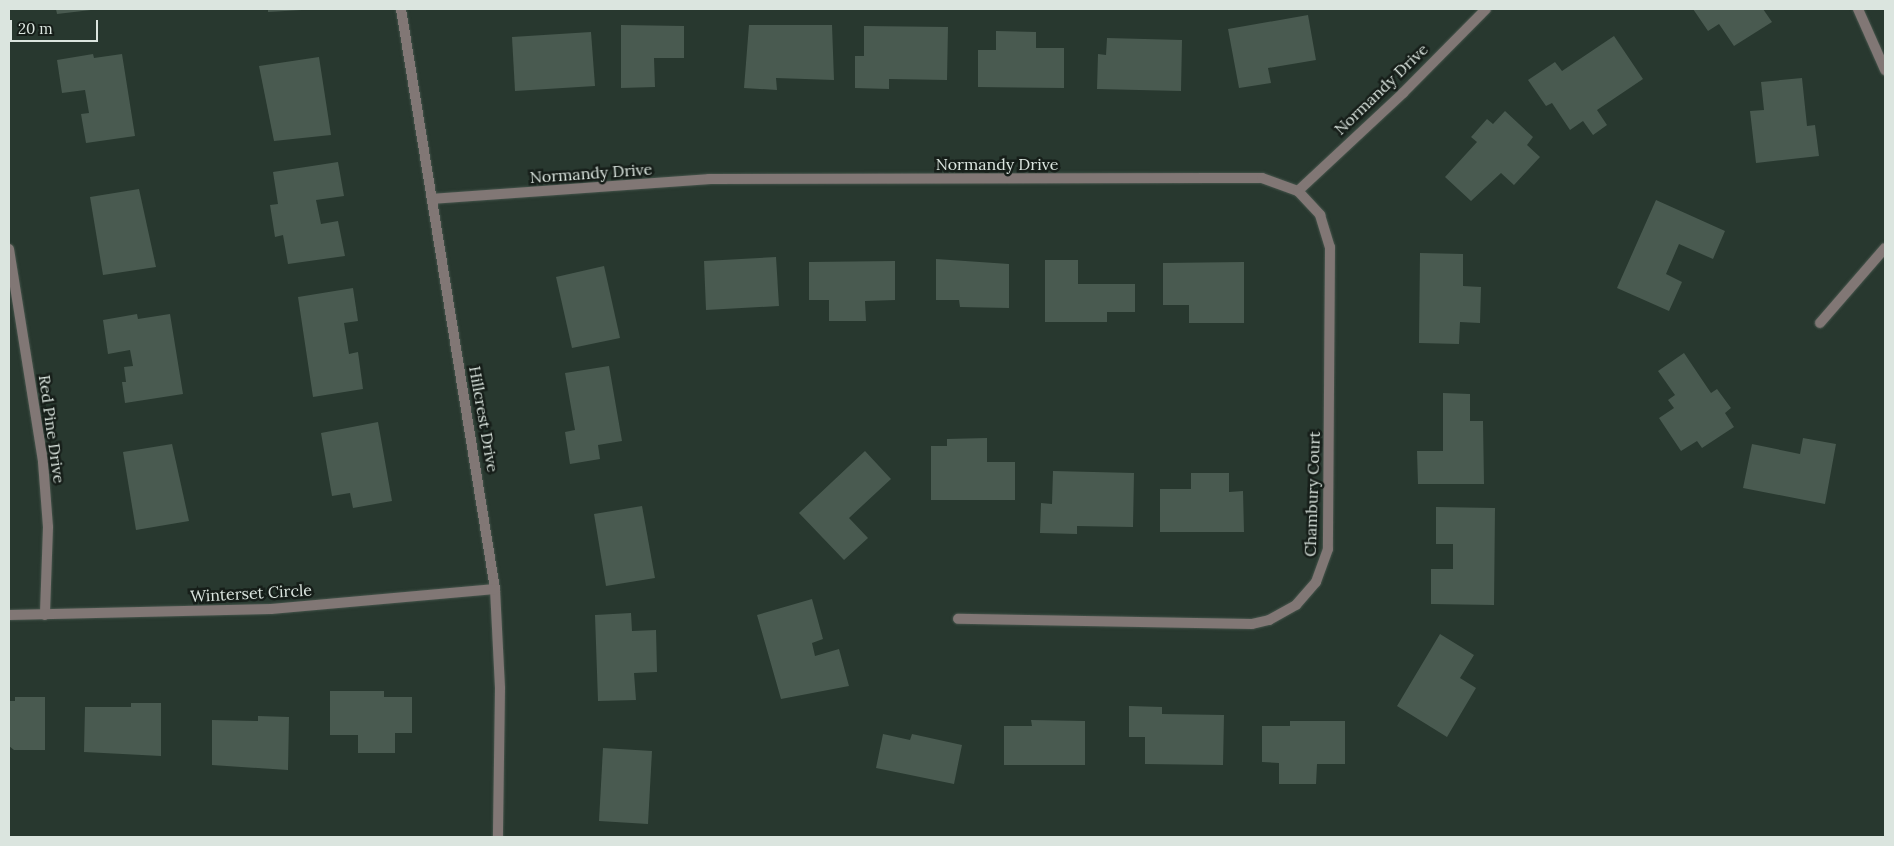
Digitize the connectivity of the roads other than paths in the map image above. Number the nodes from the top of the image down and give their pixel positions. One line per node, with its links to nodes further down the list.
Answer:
1 (401, 9): 6 (street, Hillcrest Drive)
2 (1486, 9): 5 (street, Normandy Drive)
3 (1858, 9): 4 (street)
4 (1885, 70)
5 (1298, 191): 6 (street, Normandy Drive); 13 (street, Chambury Court)
6 (432, 199): 10 (street, Hillcrest Drive)
7 (1885, 248): 9 (street)
8 (9, 249): 12 (street, Red Pine Drive)
9 (1820, 323)
10 (495, 589): 12 (street, Winterset Circle); 14 (street, Hillcrest Drive)
11 (9, 615): 12 (street, Winterset Circle)
12 (45, 615)
13 (958, 619)
14 (498, 837)

